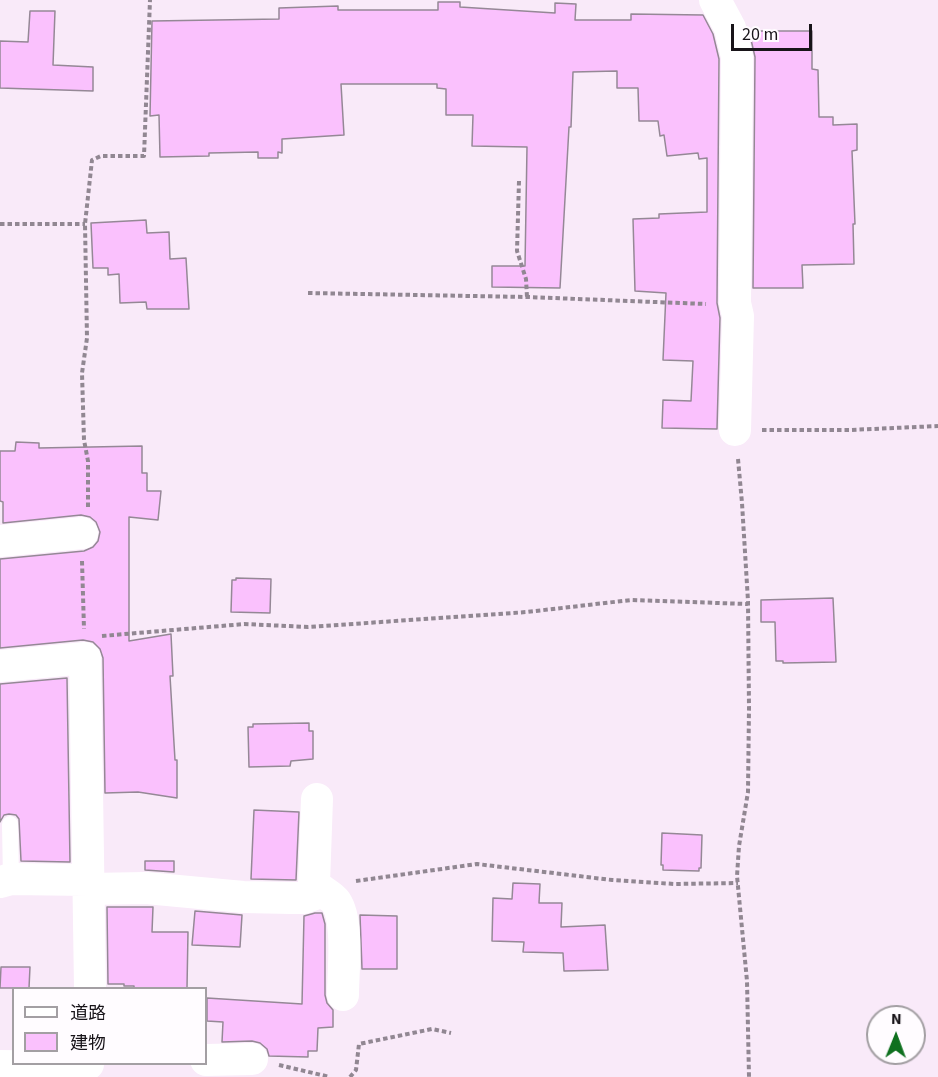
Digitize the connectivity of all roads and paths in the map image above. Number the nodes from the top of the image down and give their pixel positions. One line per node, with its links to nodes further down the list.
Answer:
1 (150, 0): 5 (path)
2 (715, 0): 8 (street)
3 (519, 181): 7 (path)
4 (0, 224): 5 (path)
5 (85, 224): 11 (path)
6 (308, 293): 7 (path)
7 (526, 297): 8 (path)
8 (735, 305): 10 (street)
9 (938, 426): 10 (path)
10 (735, 430): 13 (path)
11 (82, 533): 12 (street); 14 (path)
12 (0, 542)
13 (748, 604): 14 (path); 19 (path)
14 (84, 648): 15 (street); 20 (street)
15 (0, 666)
16 (317, 799): 21 (street)
17 (10, 824): 18 (lane)
18 (5, 880): 20 (street)
19 (738, 883): 21 (path); 31 (path)
20 (89, 885): 21 (street); 22 (street)
21 (321, 891): 23 (street)
22 (90, 987)
23 (343, 995)
24 (451, 1033): 30 (path)
25 (252, 1059): 26 (street); 29 (path)
26 (207, 1060)
27 (0, 1065): 28 (street)
28 (81, 1065)
29 (330, 1077)
30 (350, 1077)
31 (749, 1077)

